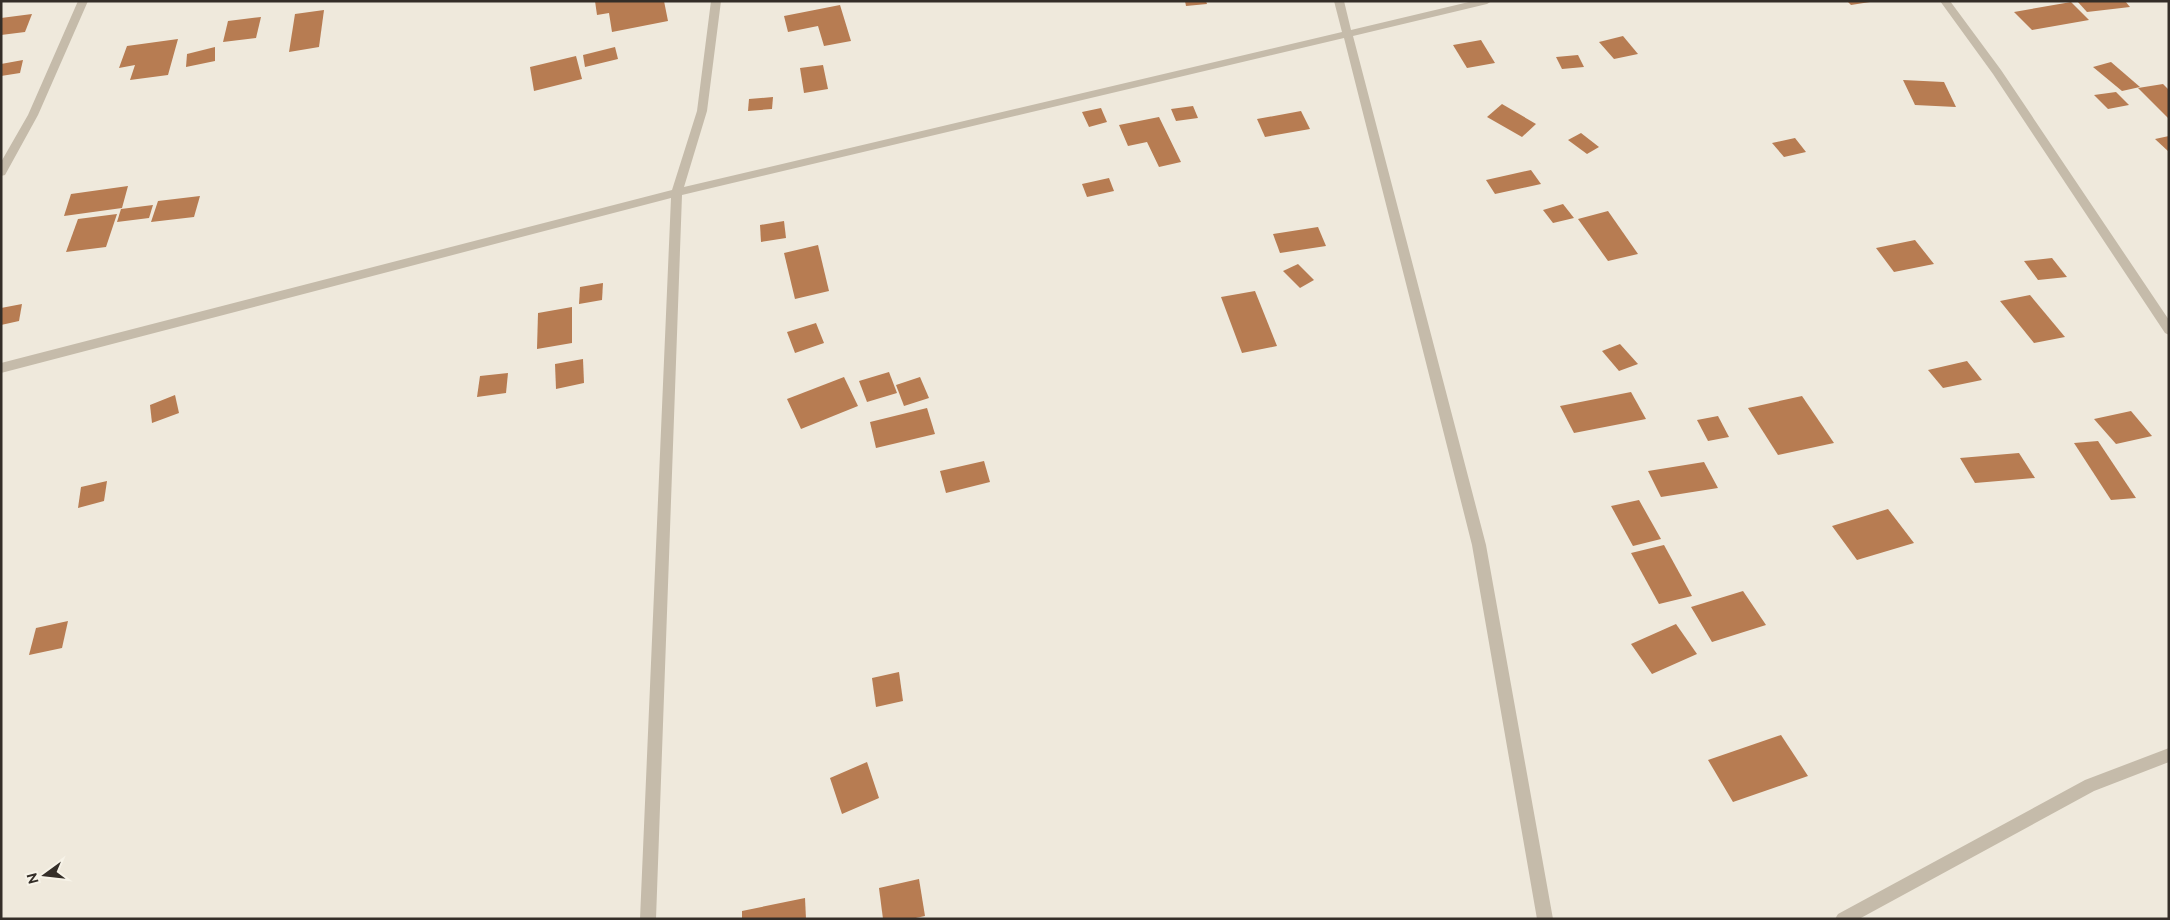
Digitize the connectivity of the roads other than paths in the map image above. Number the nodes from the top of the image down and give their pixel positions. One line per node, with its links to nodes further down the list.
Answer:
1 (83, 1): 7 (street)
2 (716, 1): 8 (street)
3 (1339, 1): 6 (street)
4 (1487, 1): 6 (street)
5 (1945, 1): 9 (street)
6 (1347, 34): 8 (street); 13 (street)
7 (1, 172)
8 (677, 192): 10 (street); 12 (street)
9 (2169, 330)
10 (1, 368)
11 (2169, 755): 14 (street)
12 (648, 919)
13 (1545, 919)
14 (1843, 919)

